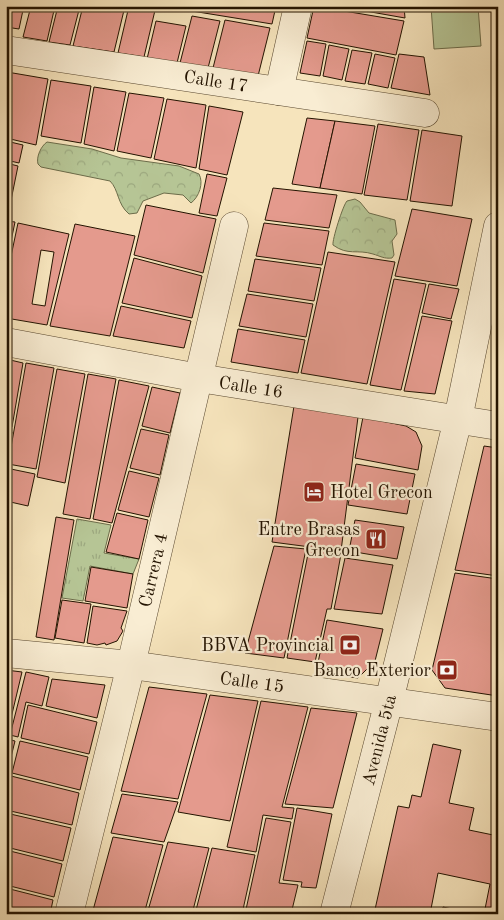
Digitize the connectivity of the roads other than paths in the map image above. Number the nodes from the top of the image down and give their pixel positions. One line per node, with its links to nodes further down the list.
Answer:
1 (298, 6): 3 (street)
2 (6, 50): 3 (street, Calle 17)
3 (279, 91): 4 (street, Calle 17)
4 (425, 113)
5 (234, 226): 8 (street, Carrera 4)
6 (498, 226): 9 (street, Avenida 5ta)
7 (6, 342): 8 (street, Calle 16)
8 (199, 378): 9 (street, Calle 16); 12 (street, Carrera 4)
9 (458, 419): 10 (street, Calle 16); 13 (street, Avenida 5ta)
10 (498, 426)
11 (6, 653): 12 (street, Calle 15)
12 (131, 665): 13 (street, Calle 15); 15 (street, Carrera 4)
13 (389, 701): 14 (street, Calle 15); 16 (street, Avenida 5ta)
14 (498, 718)
15 (69, 914)
16 (334, 914)

